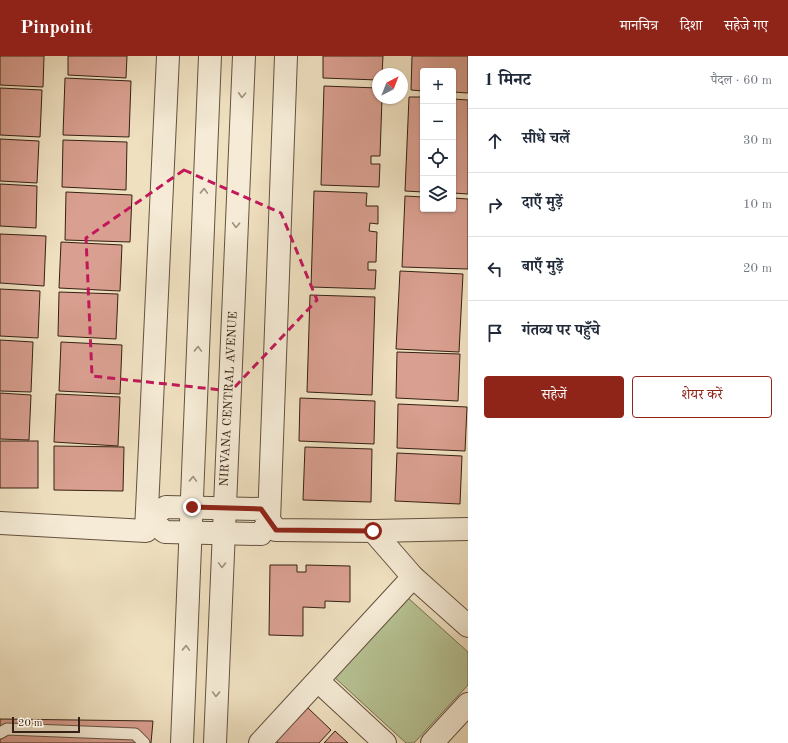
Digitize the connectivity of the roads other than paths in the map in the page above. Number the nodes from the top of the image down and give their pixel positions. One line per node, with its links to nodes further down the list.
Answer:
1 (168, 56): 7 (street)
2 (210, 56): 5 (street, one-way to 2)
3 (244, 56): 6 (street, NIRVANA CENTRAL AVENUE, one-way to 6)
4 (286, 56): 8 (street)
5 (192, 507): 6 (street); 7 (street); 12 (street)
6 (224, 508): 8 (street); 13 (street, NIRVANA CENTRAL AVENUE)
7 (147, 518): 9 (street); 12 (street)
8 (269, 521): 11 (street); 13 (street)
9 (0, 523)
10 (468, 529): 11 (street)
11 (373, 531): 14 (street)
12 (191, 532): 13 (street); 20 (street, one-way to 12)
13 (223, 532): 21 (street, NIRVANA CENTRAL AVENUE, one-way to 21)
14 (414, 577): 15 (street); 16 (street)
15 (468, 626)
16 (318, 680): 22 (street); 23 (street)
17 (468, 704): 24 (street)
18 (0, 733): 19 (lane)
19 (144, 743)
20 (182, 743)
21 (215, 743)
22 (260, 743)
23 (385, 743)
24 (432, 743)

